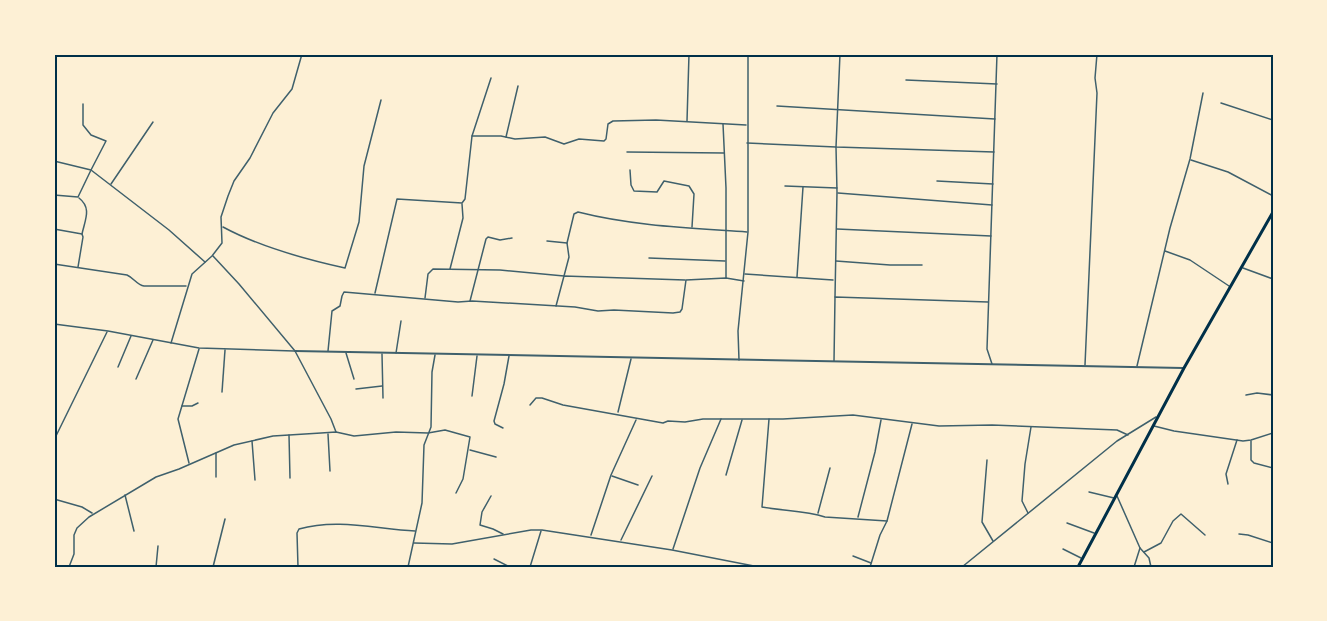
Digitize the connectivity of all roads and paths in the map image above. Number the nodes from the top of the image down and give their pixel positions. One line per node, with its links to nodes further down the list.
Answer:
1 (302, 54): 49 (street)
2 (689, 54): 22 (street)
3 (748, 54): 24 (street)
4 (840, 54): 18 (street)
5 (998, 54): 11 (street)
6 (1097, 54): 108 (street)
7 (1266, 54): 8 (street)
8 (1273, 57)
9 (491, 78): 25 (street)
10 (906, 80): 11 (street)
11 (997, 84): 19 (street)
12 (518, 86): 26 (street)
13 (1203, 93): 32 (street)
14 (381, 100): 49 (street)
15 (1221, 103): 20 (street)
16 (83, 104): 34 (street)
17 (777, 106): 18 (street)
18 (838, 110): 19 (street); 28 (street)
19 (996, 120): 30 (street)
20 (1273, 120)
21 (153, 122): 38 (street)
22 (687, 122): 23 (street); 26 (street)
23 (723, 124): 24 (street); 31 (street)
24 (747, 125): 27 (street)
25 (472, 136): 26 (street); 46 (street)
26 (506, 138)
27 (747, 143): 28 (street); 54 (street)
28 (836, 147): 30 (street); 41 (street)
29 (627, 152): 31 (street)
30 (995, 152): 37 (street)
31 (725, 153): 53 (street)
32 (1190, 159): 44 (street); 60 (street)
33 (54, 161): 34 (street)
34 (91, 170): 38 (street); 45 (street)
35 (630, 170): 50 (street)
36 (937, 181): 37 (street)
37 (994, 184): 47 (street)
38 (111, 185): 65 (street)
39 (785, 186): 40 (street)
40 (803, 187): 41 (street); 74 (street)
41 (837, 188): 42 (street)
42 (837, 192): 47 (street); 52 (street)
43 (54, 195): 45 (street)
44 (1273, 196)
45 (78, 197): 55 (street)
46 (462, 203): 70 (street); 82 (street)
47 (993, 205): 56 (street)
48 (1272, 215): 69 (main road)
49 (222, 227): 61 (street)
50 (692, 228): 53 (street); 59 (street)
51 (54, 229): 55 (street)
52 (836, 229): 56 (street); 64 (street)
53 (726, 231): 54 (street); 63 (street)
54 (748, 232): 72 (street)
55 (82, 234): 68 (street)
56 (992, 236): 86 (street)
57 (512, 238): 71 (street)
58 (547, 241): 59 (street)
59 (567, 243): 73 (street)
60 (1165, 251): 81 (street); 110 (street)
61 (212, 256): 65 (street); 96 (street)
62 (649, 258): 63 (street)
63 (726, 261): 75 (street)
64 (834, 261): 67 (street); 79 (street)
65 (205, 262): 80 (street)
66 (54, 264): 68 (street)
67 (922, 265)
68 (77, 267): 80 (street)
69 (1242, 268): 76 (street); 81 (main road)
70 (450, 270): 71 (street); 84 (street)
71 (476, 270): 73 (street); 85 (street)
72 (744, 274): 74 (street); 78 (street)
73 (564, 276): 77 (street); 87 (street)
74 (796, 277): 79 (street)
75 (726, 278): 77 (street); 78 (street)
76 (1273, 279)
77 (686, 280): 87 (street)
78 (744, 280): 105 (street)
79 (834, 280): 83 (street)
80 (187, 286): 93 (street)
81 (1231, 287): 111 (main road)
82 (375, 294): 84 (street); 97 (street)
83 (835, 297): 86 (street); 106 (street)
84 (424, 299): 85 (street)
85 (470, 301): 87 (street)
86 (989, 302): 107 (street)
87 (556, 307)
88 (401, 321): 100 (street)
89 (54, 324): 90 (street)
90 (108, 331): 91 (street); 141 (street)
91 (131, 335): 92 (street); 109 (street)
92 (153, 340): 93 (street); 112 (street)
93 (171, 343): 94 (street)
94 (199, 348): 95 (street); 122 (street)
95 (225, 350): 96 (street); 116 (street)
96 (295, 351): 97 (street); 135 (street)
97 (328, 352): 98 (street)
98 (346, 352): 99 (street); 113 (street)
99 (382, 353): 100 (street); 114 (street)
100 (396, 354): 101 (street)
101 (435, 354): 102 (street); 138 (street)
102 (477, 356): 103 (street); 118 (street)
103 (509, 356): 104 (street); 134 (street)
104 (631, 358): 105 (street); 124 (street)
105 (739, 361): 106 (street)
106 (834, 362): 107 (street)
107 (992, 365): 108 (street)
108 (1085, 366): 110 (street)
109 (118, 367)
110 (1137, 367): 111 (street)
111 (1184, 368): 125 (main road)
112 (135, 379)
113 (354, 379)
114 (383, 386): 115 (street); 120 (street)
115 (356, 389)
116 (222, 393)
117 (1246, 395): 119 (street)
118 (472, 396)
119 (1273, 396)
120 (383, 398)
121 (198, 403): 122 (street)
122 (181, 405): 149 (street)
123 (531, 405): 124 (street)
124 (618, 414): 126 (street)
125 (1159, 415): 133 (main road); 140 (street)
126 (637, 418): 128 (street); 153 (street)
127 (881, 418): 130 (street); 131 (street); 170 (street)
128 (721, 419): 129 (street); 189 (street)
129 (742, 419): 130 (street); 154 (street)
130 (769, 419): 168 (street)
131 (912, 423): 132 (street); 172 (street)
132 (1031, 426): 140 (street); 169 (street)
133 (1154, 426): 143 (street); 165 (main road)
134 (503, 428)
135 (336, 432): 137 (street); 138 (street)
136 (1273, 432): 144 (street)
137 (328, 433): 139 (street); 152 (street)
138 (428, 433): 145 (street); 176 (street)
139 (289, 435): 142 (street); 157 (street)
140 (1128, 435): 169 (street)
141 (54, 440)
142 (251, 440): 146 (street); 158 (street)
143 (1237, 440): 144 (street); 159 (street)
144 (1251, 440): 151 (street)
145 (469, 450): 147 (street); 162 (street)
146 (216, 452): 149 (street); 156 (street)
147 (496, 457)
148 (987, 460): 183 (street)
149 (189, 464): 163 (street)
150 (830, 468): 168 (street)
151 (1273, 468)
152 (330, 471)
153 (611, 475): 160 (street); 181 (street)
154 (726, 475)
155 (652, 476): 182 (street)
156 (216, 477)
157 (290, 478)
158 (255, 480)
159 (1228, 484)
160 (638, 485)
161 (1089, 492): 165 (street)
162 (456, 493)
163 (125, 494): 167 (street); 175 (street)
164 (491, 496): 179 (street)
165 (1116, 497): 177 (main road); 187 (street)
166 (54, 500): 167 (street)
167 (93, 514): 195 (street)
168 (818, 514): 170 (street)
169 (1028, 514): 183 (street)
170 (858, 518): 172 (street)
171 (225, 519): 197 (street)
172 (887, 520): 194 (street)
173 (1067, 523): 177 (street)
174 (542, 530): 179 (street); 181 (street); 201 (street)
175 (134, 531)
176 (417, 531): 184 (street); 198 (street)
177 (1095, 534): 193 (main road)
178 (1239, 534): 185 (street)
179 (503, 535): 184 (street)
180 (1205, 535): 190 (street)
181 (590, 536): 182 (street)
182 (620, 541): 189 (street)
183 (994, 542): 204 (street)
184 (414, 543): 199 (street)
185 (1273, 543)
186 (158, 546): 196 (street)
187 (1140, 548): 190 (street); 206 (street)
188 (1063, 549): 193 (street)
189 (672, 550): 202 (street)
190 (1144, 552): 207 (street)
191 (853, 556): 194 (street)
192 (494, 559): 200 (street)
193 (1082, 559): 205 (main road)
194 (871, 563): 203 (street)
195 (69, 567)
196 (156, 567)
197 (213, 567)
198 (298, 567)
199 (408, 567)
200 (510, 567)
201 (530, 567)
202 (759, 567)
203 (870, 567)
204 (963, 567)
205 (1078, 567)
206 (1134, 567)
207 (1151, 567)

